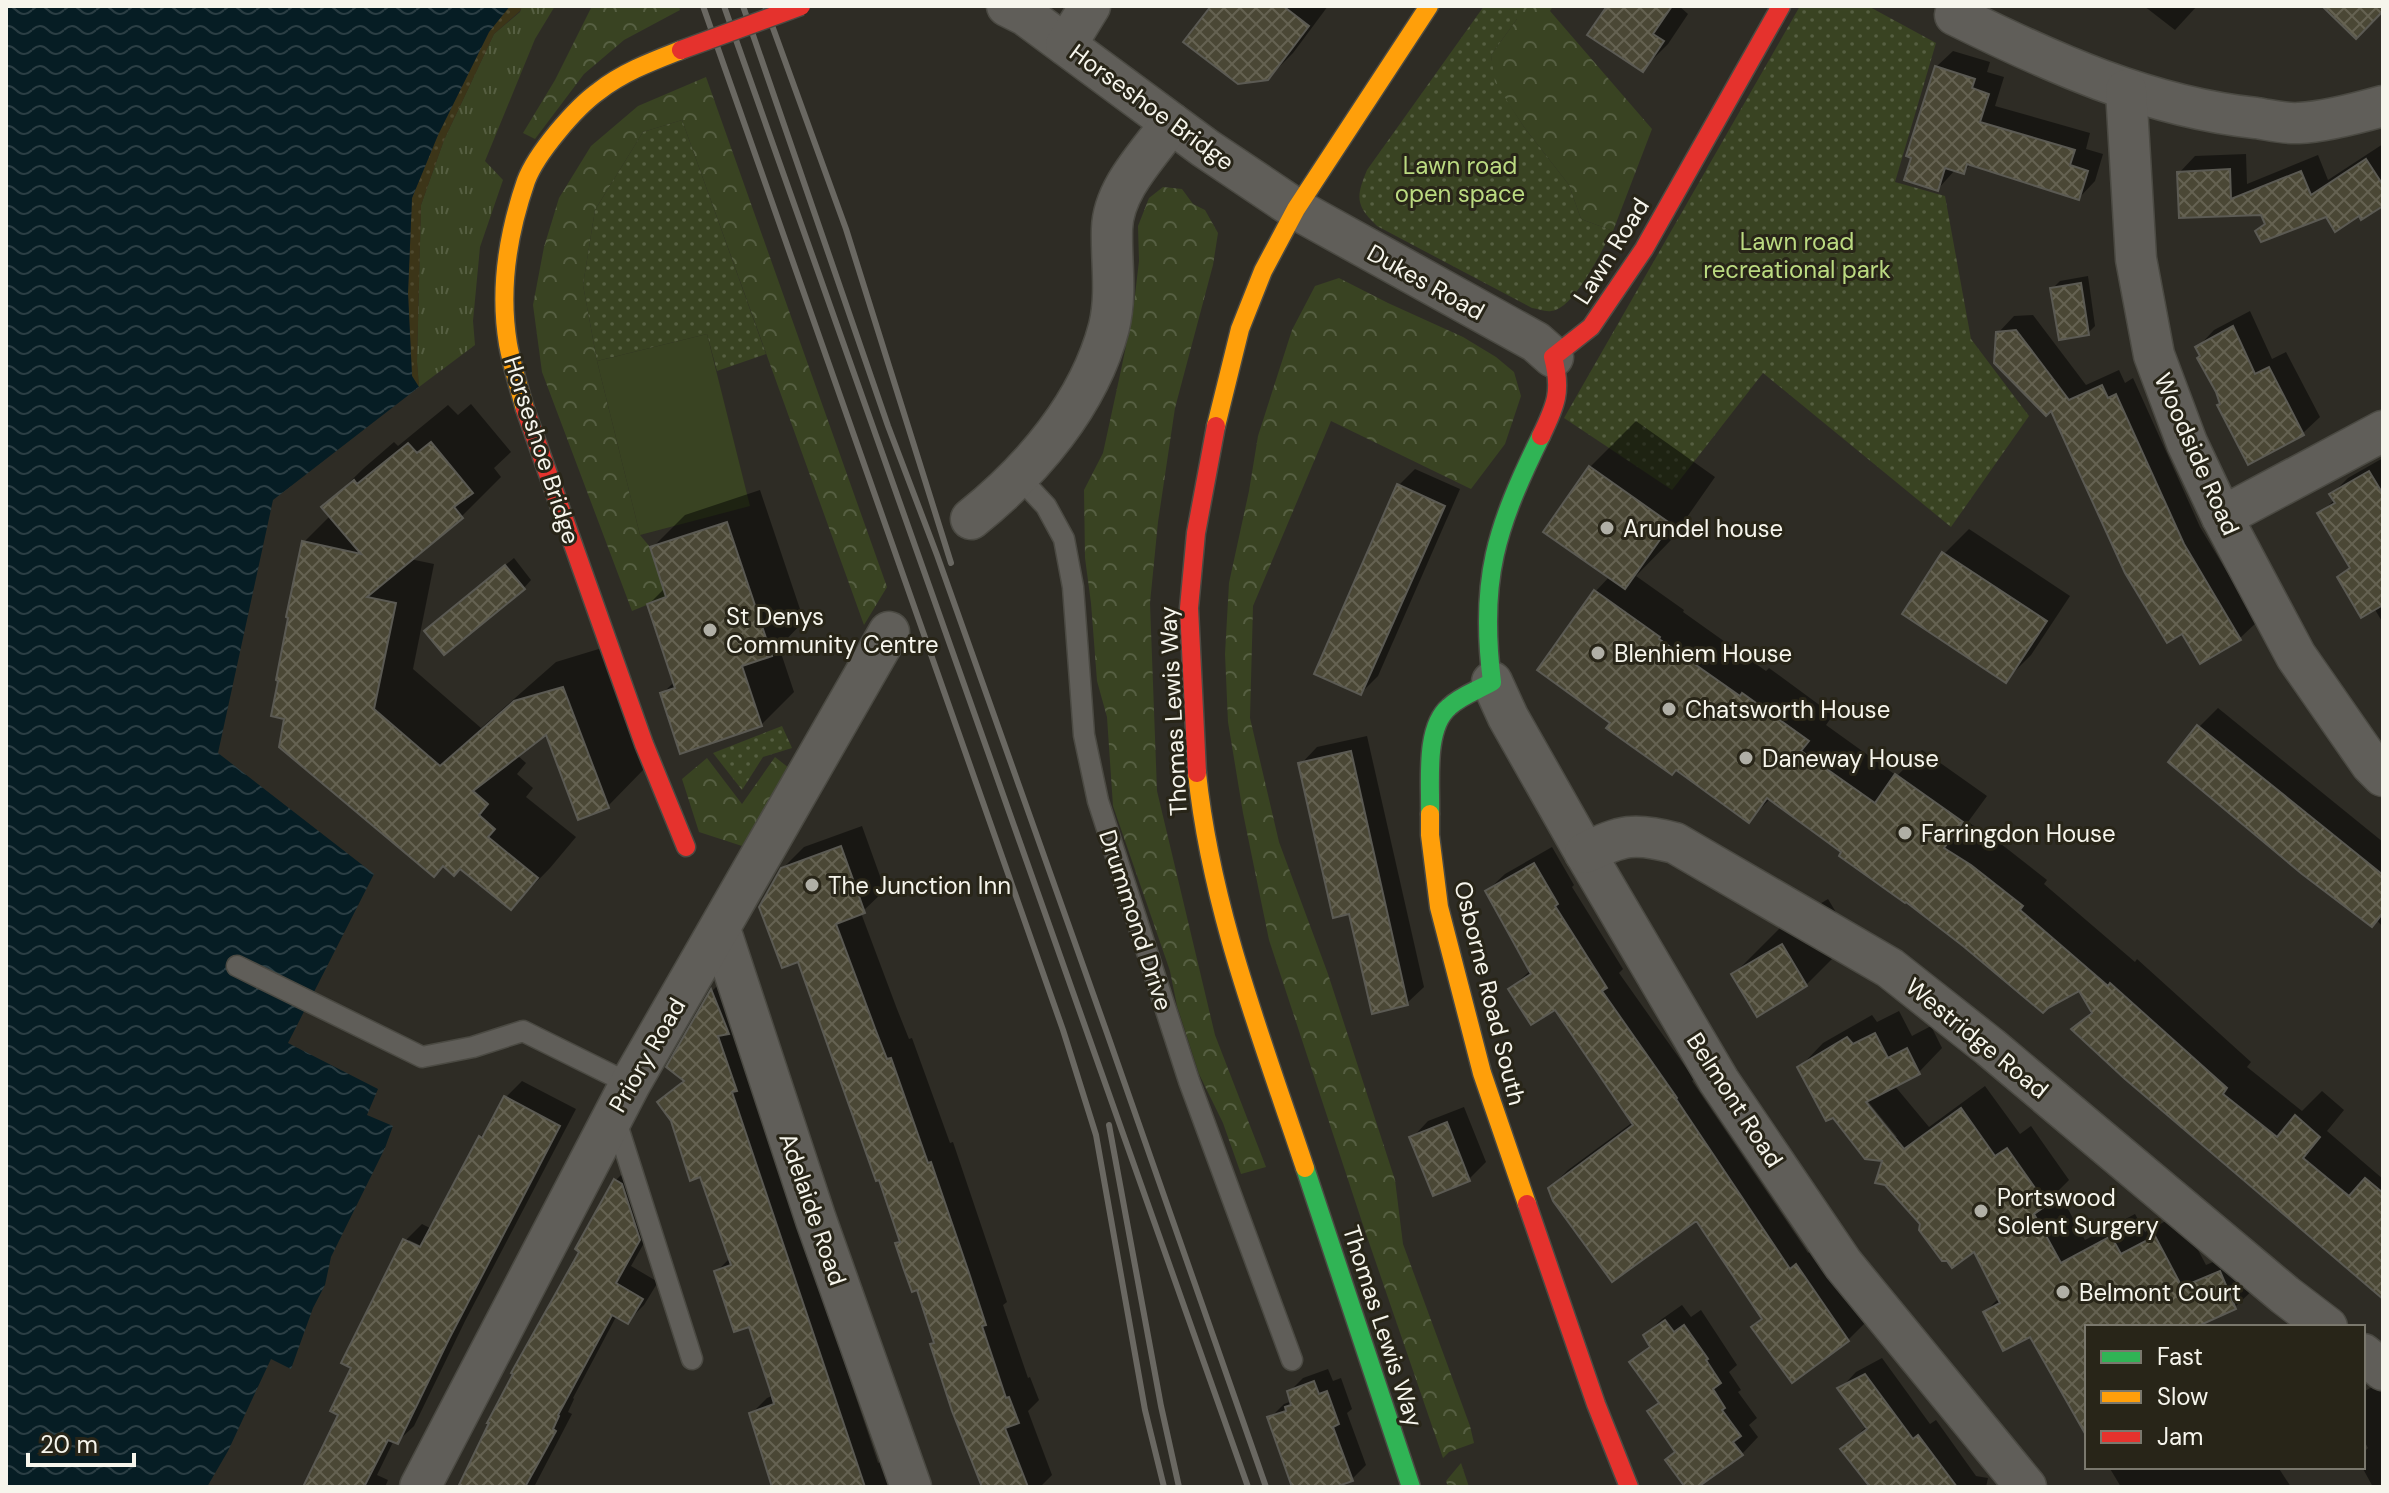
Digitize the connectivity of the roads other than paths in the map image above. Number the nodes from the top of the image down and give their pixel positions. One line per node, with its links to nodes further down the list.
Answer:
1 (801, 6): 20 (street, Horseshoe Bridge, bridge)
2 (1007, 6): 7 (street, Horseshoe Bridge)
3 (1090, 6): 7 (street)
4 (1429, 6): 11 (street, Thomas Lewis Way)
5 (1781, 6): 12 (street, Lawn Road)
6 (1955, 15): 8 (street)
7 (1066, 45): 10 (street, Horseshoe Bridge)
8 (2126, 90): 9 (street); 15 (street, Woodside Road)
9 (2383, 106)
10 (1171, 123): 11 (street, Horseshoe Bridge); 14 (street)
11 (1296, 209): 12 (street, Dukes Road); 32 (street, Thomas Lewis Way)
12 (1553, 357): 18 (street)
13 (2383, 431): 15 (street)
14 (1019, 477): 16 (street); 28 (lane, Drummond Drive)
15 (2222, 517): 19 (street, Woodside Road)
16 (971, 519)
17 (889, 632): 22 (street, Priory Road)
18 (1492, 682): 21 (street, Belmont Road); 33 (street, Osborne Road South)
19 (2383, 776)
20 (686, 847)
21 (1585, 853): 25 (street, Westridge Road); 34 (street, Belmont Road)
22 (720, 929): 24 (street, Priory Road); 31 (street, Adelaide Road)
23 (237, 966): 24 (lane)
24 (622, 1099): 27 (lane); 30 (street, Priory Road)
25 (2324, 1325)
26 (2365, 1356): 29 (street)
27 (692, 1359)
28 (1292, 1360)
29 (2383, 1370)
30 (420, 1487)
31 (911, 1487)
32 (1411, 1487)
33 (1629, 1487)
34 (2026, 1487)

